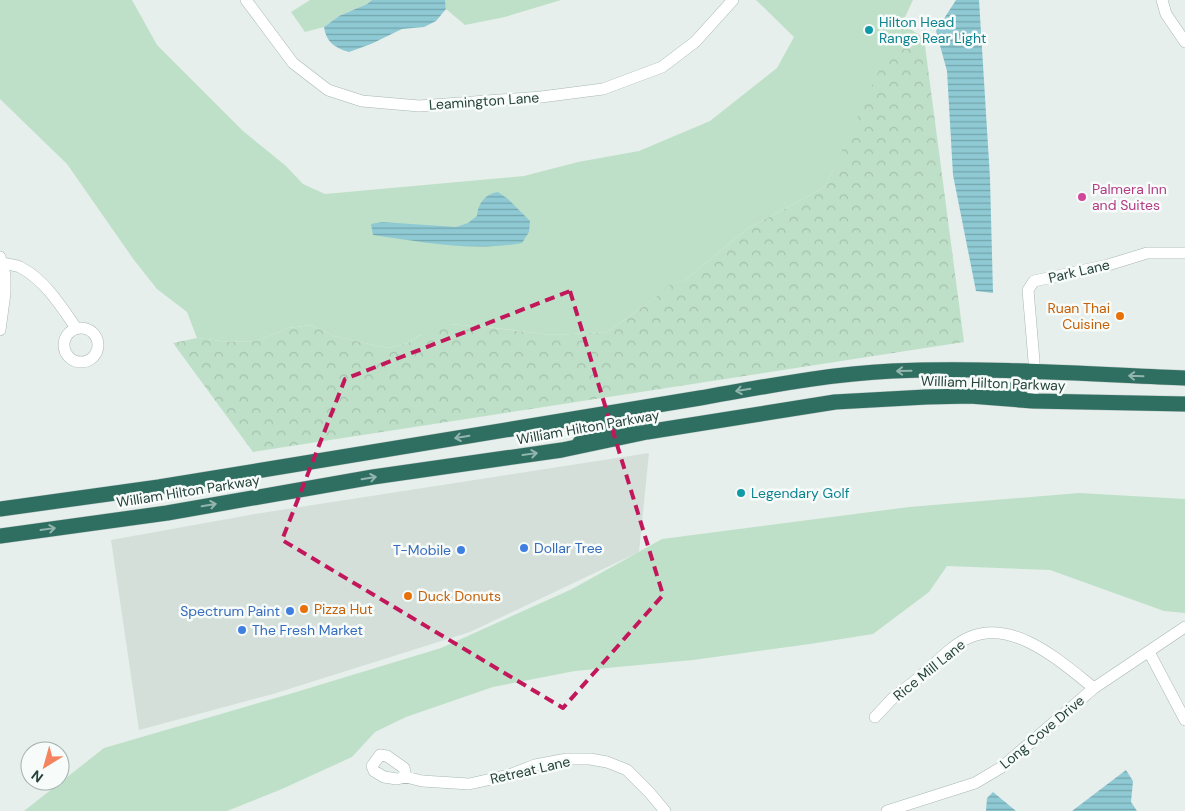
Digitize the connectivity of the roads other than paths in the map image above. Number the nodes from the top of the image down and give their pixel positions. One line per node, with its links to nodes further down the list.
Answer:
1 (246, 0): 2 (street, Leamington Lane)
2 (733, 0)
3 (1162, 0): 4 (street)
4 (1185, 42)
5 (1185, 253): 9 (street, Park Lane)
6 (0, 261): 7 (street); 8 (street)
7 (76, 328)
8 (0, 330)
9 (1034, 372): 10 (highway, William Hilton Parkway, one-way to 9); 11 (highway); 12 (highway, William Hilton Parkway, one-way to 12); 13 (street, Park Lane)
10 (1185, 378)
11 (926, 397): 13 (highway, William Hilton Parkway); 15 (highway, William Hilton Parkway)
12 (700, 398): 15 (highway); 16 (highway, William Hilton Parkway, one-way to 16)
13 (1033, 401): 14 (highway, William Hilton Parkway)
14 (1185, 404)
15 (577, 446): 17 (highway, William Hilton Parkway, one-way to 15)
16 (0, 509)
17 (0, 536)
18 (1185, 627): 19 (street, Long Cove Drive)
19 (1149, 652): 20 (street, Long Cove Drive); 22 (street)
20 (1094, 688): 21 (street, Rice Mill Lane); 25 (street, Long Cove Drive)
21 (875, 717)
22 (1185, 720)
23 (406, 777): 24 (street, Retreat Lane)
24 (665, 811)
25 (886, 811)

